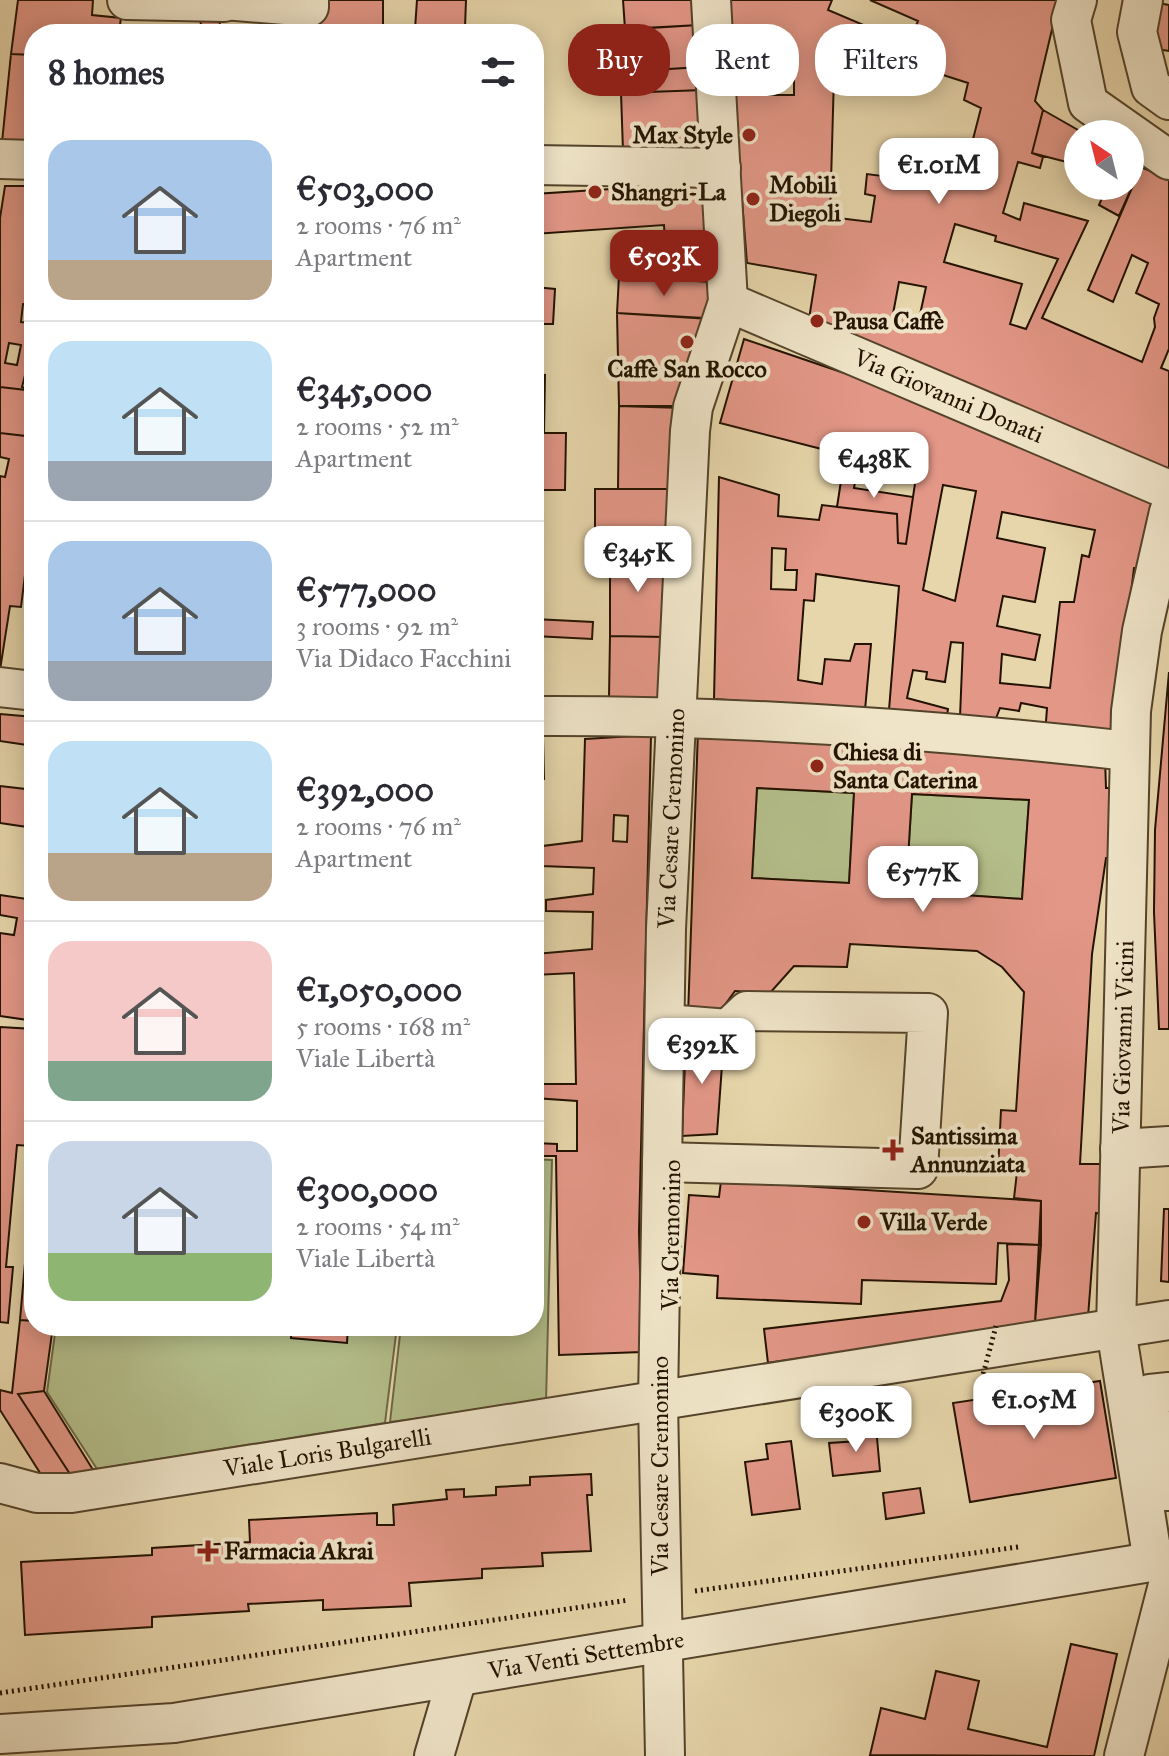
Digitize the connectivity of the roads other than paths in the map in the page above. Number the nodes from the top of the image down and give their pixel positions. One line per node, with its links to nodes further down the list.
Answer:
1 (127, 0): 5 (street)
2 (711, 0): 12 (street, Via Cesare Cremonino)
3 (1077, 0): 10 (street)
4 (1143, 0): 7 (street)
5 (224, 1): 6 (street)
6 (291, 13)
7 (1169, 100)
8 (0, 159): 9 (street)
9 (24, 160)
10 (1169, 160)
11 (544, 165): 12 (street)
12 (721, 168): 13 (street, Via Cesare Cremonino)
13 (728, 302): 14 (street, Via Giovanni Donati); 18 (street, Via Cesare Cremonino)
14 (1169, 490)
15 (1169, 512): 20 (street, Via Giovanni Vicini)
16 (0, 687): 17 (street)
17 (24, 690)
18 (676, 715): 19 (street); 20 (street); 21 (street, Via Cesare Cremonino)
19 (544, 716)
20 (1128, 751): 24 (street, Via Giovanni Vicini)
21 (666, 1024): 25 (street, Via Cesare Cremonino); 25 (street)
22 (682, 1122): 25 (street, Via Cremonino)
23 (1169, 1146): 24 (street)
24 (1120, 1149): 27 (street, Via Giovanni Vicini)
25 (668, 1162): 29 (street, Via Cesare Cremonino)
26 (1169, 1320): 27 (street, Viale Loris Bulgarelli)
27 (1116, 1329): 29 (street, Viale Loris Bulgarelli); 33 (street, Via Giovanni Vicini)
28 (1169, 1392): 30 (street)
29 (662, 1401): 31 (street, Viale Loris Bulgarelli); 34 (street, Via Cesare Cremonino)
30 (1163, 1440): 32 (street)
31 (0, 1483)
32 (1169, 1491)
33 (1164, 1568): 34 (street, Via Venti Settembre); 39 (street)
34 (662, 1644): 35 (street, Via Venti Settembre); 38 (street, Via Cesare Cremonino)
35 (457, 1678): 36 (street, Via Venti Settembre); 37 (street)
36 (0, 1734)
37 (434, 1756)
38 (665, 1756)
39 (1124, 1756)

